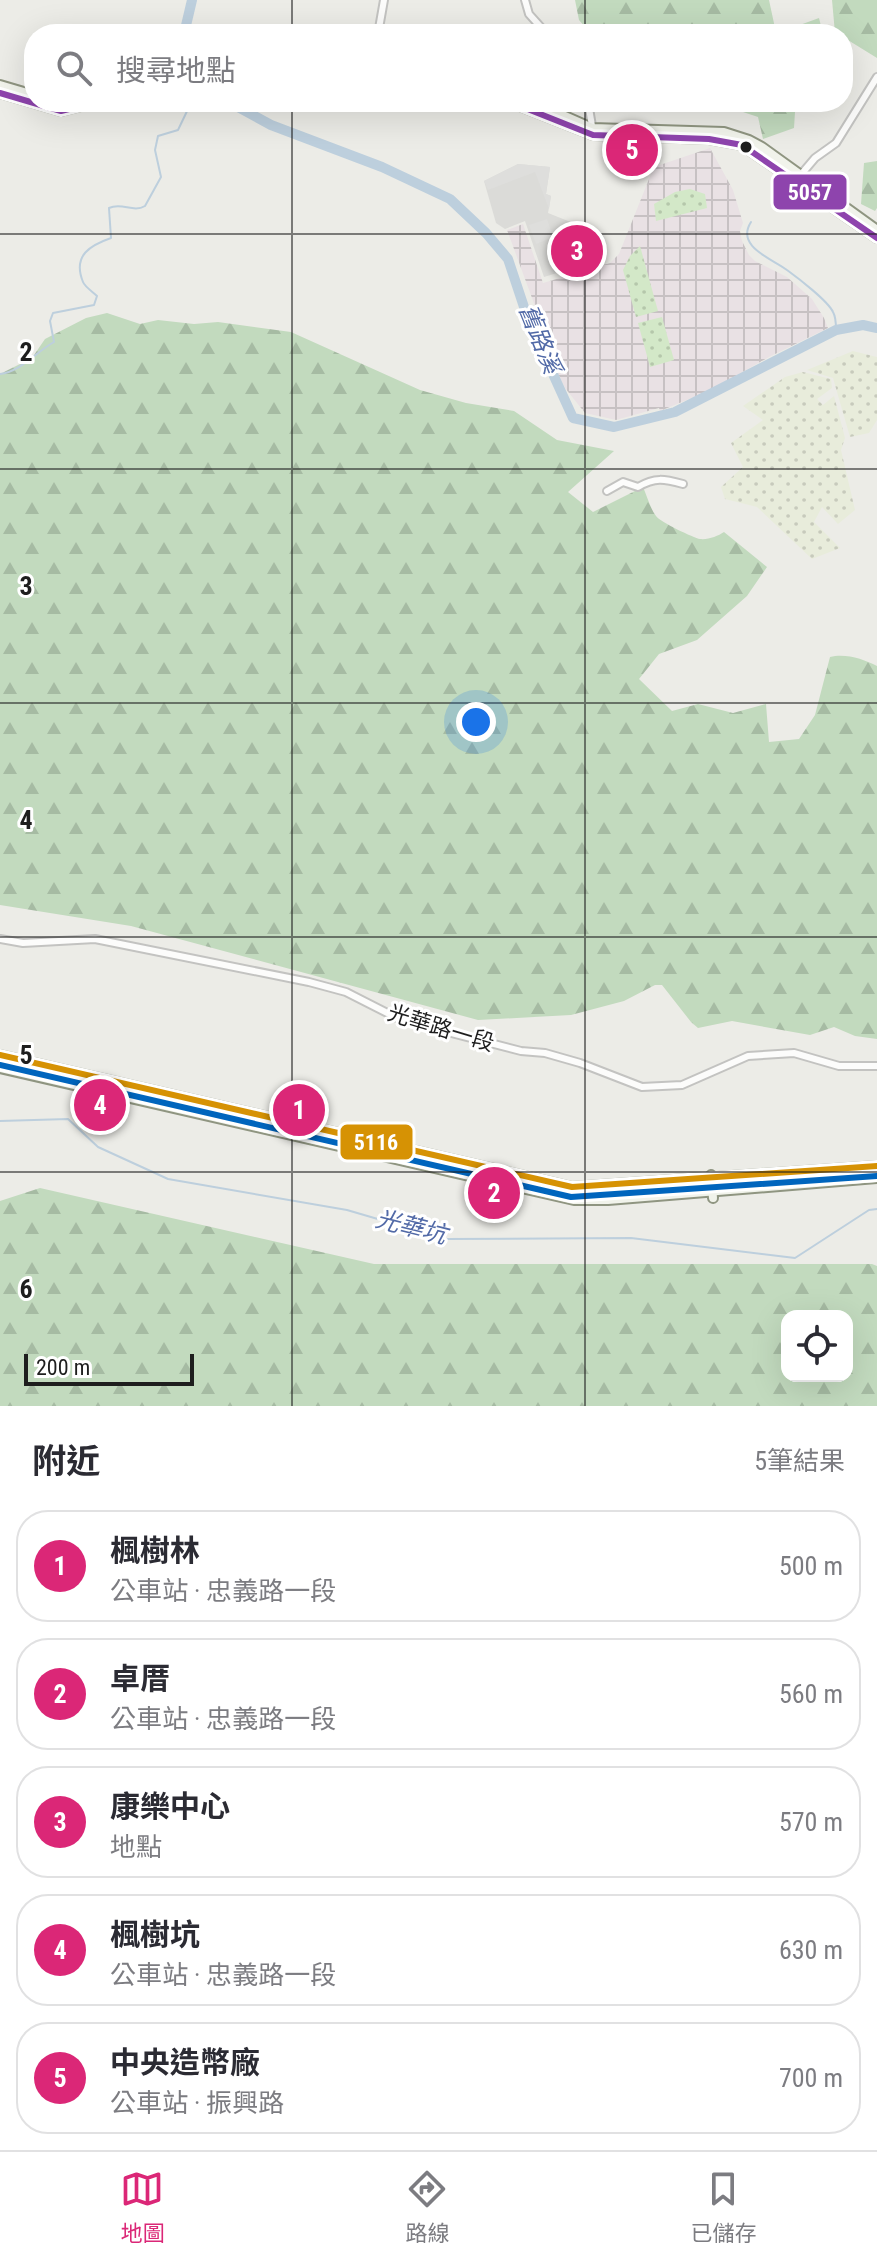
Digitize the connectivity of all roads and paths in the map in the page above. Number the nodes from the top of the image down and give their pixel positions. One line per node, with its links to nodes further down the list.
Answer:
1 (384, 0): 3 (street)
2 (525, 0): 4 (street)
3 (380, 24)
4 (538, 24)
5 (877, 77): 14 (street)
6 (0, 85): 7 (main road)
7 (24, 92)
8 (0, 93): 9 (main road)
9 (24, 100)
10 (538, 112): 13 (main road)
11 (553, 112): 13 (main road)
12 (590, 112): 13 (street)
13 (593, 132): 14 (main road)
14 (798, 178): 15 (main road); 16 (main road)
15 (877, 230)
16 (877, 238)
17 (683, 484): 18 (street)
18 (607, 491)
19 (0, 939): 21 (street, 光華路一段)
20 (0, 1055): 23 (main road)
21 (877, 1066)
22 (0, 1068): 24 (main road)
23 (69, 1068): 24 (main road); 25 (main road)
24 (64, 1086): 26 (main road)
25 (280, 1118): 26 (main road); 28 (main road)
26 (276, 1135): 30 (main road)
27 (877, 1166): 28 (main road)
28 (711, 1176): 30 (main road)
29 (877, 1178): 30 (main road)
30 (713, 1195)

